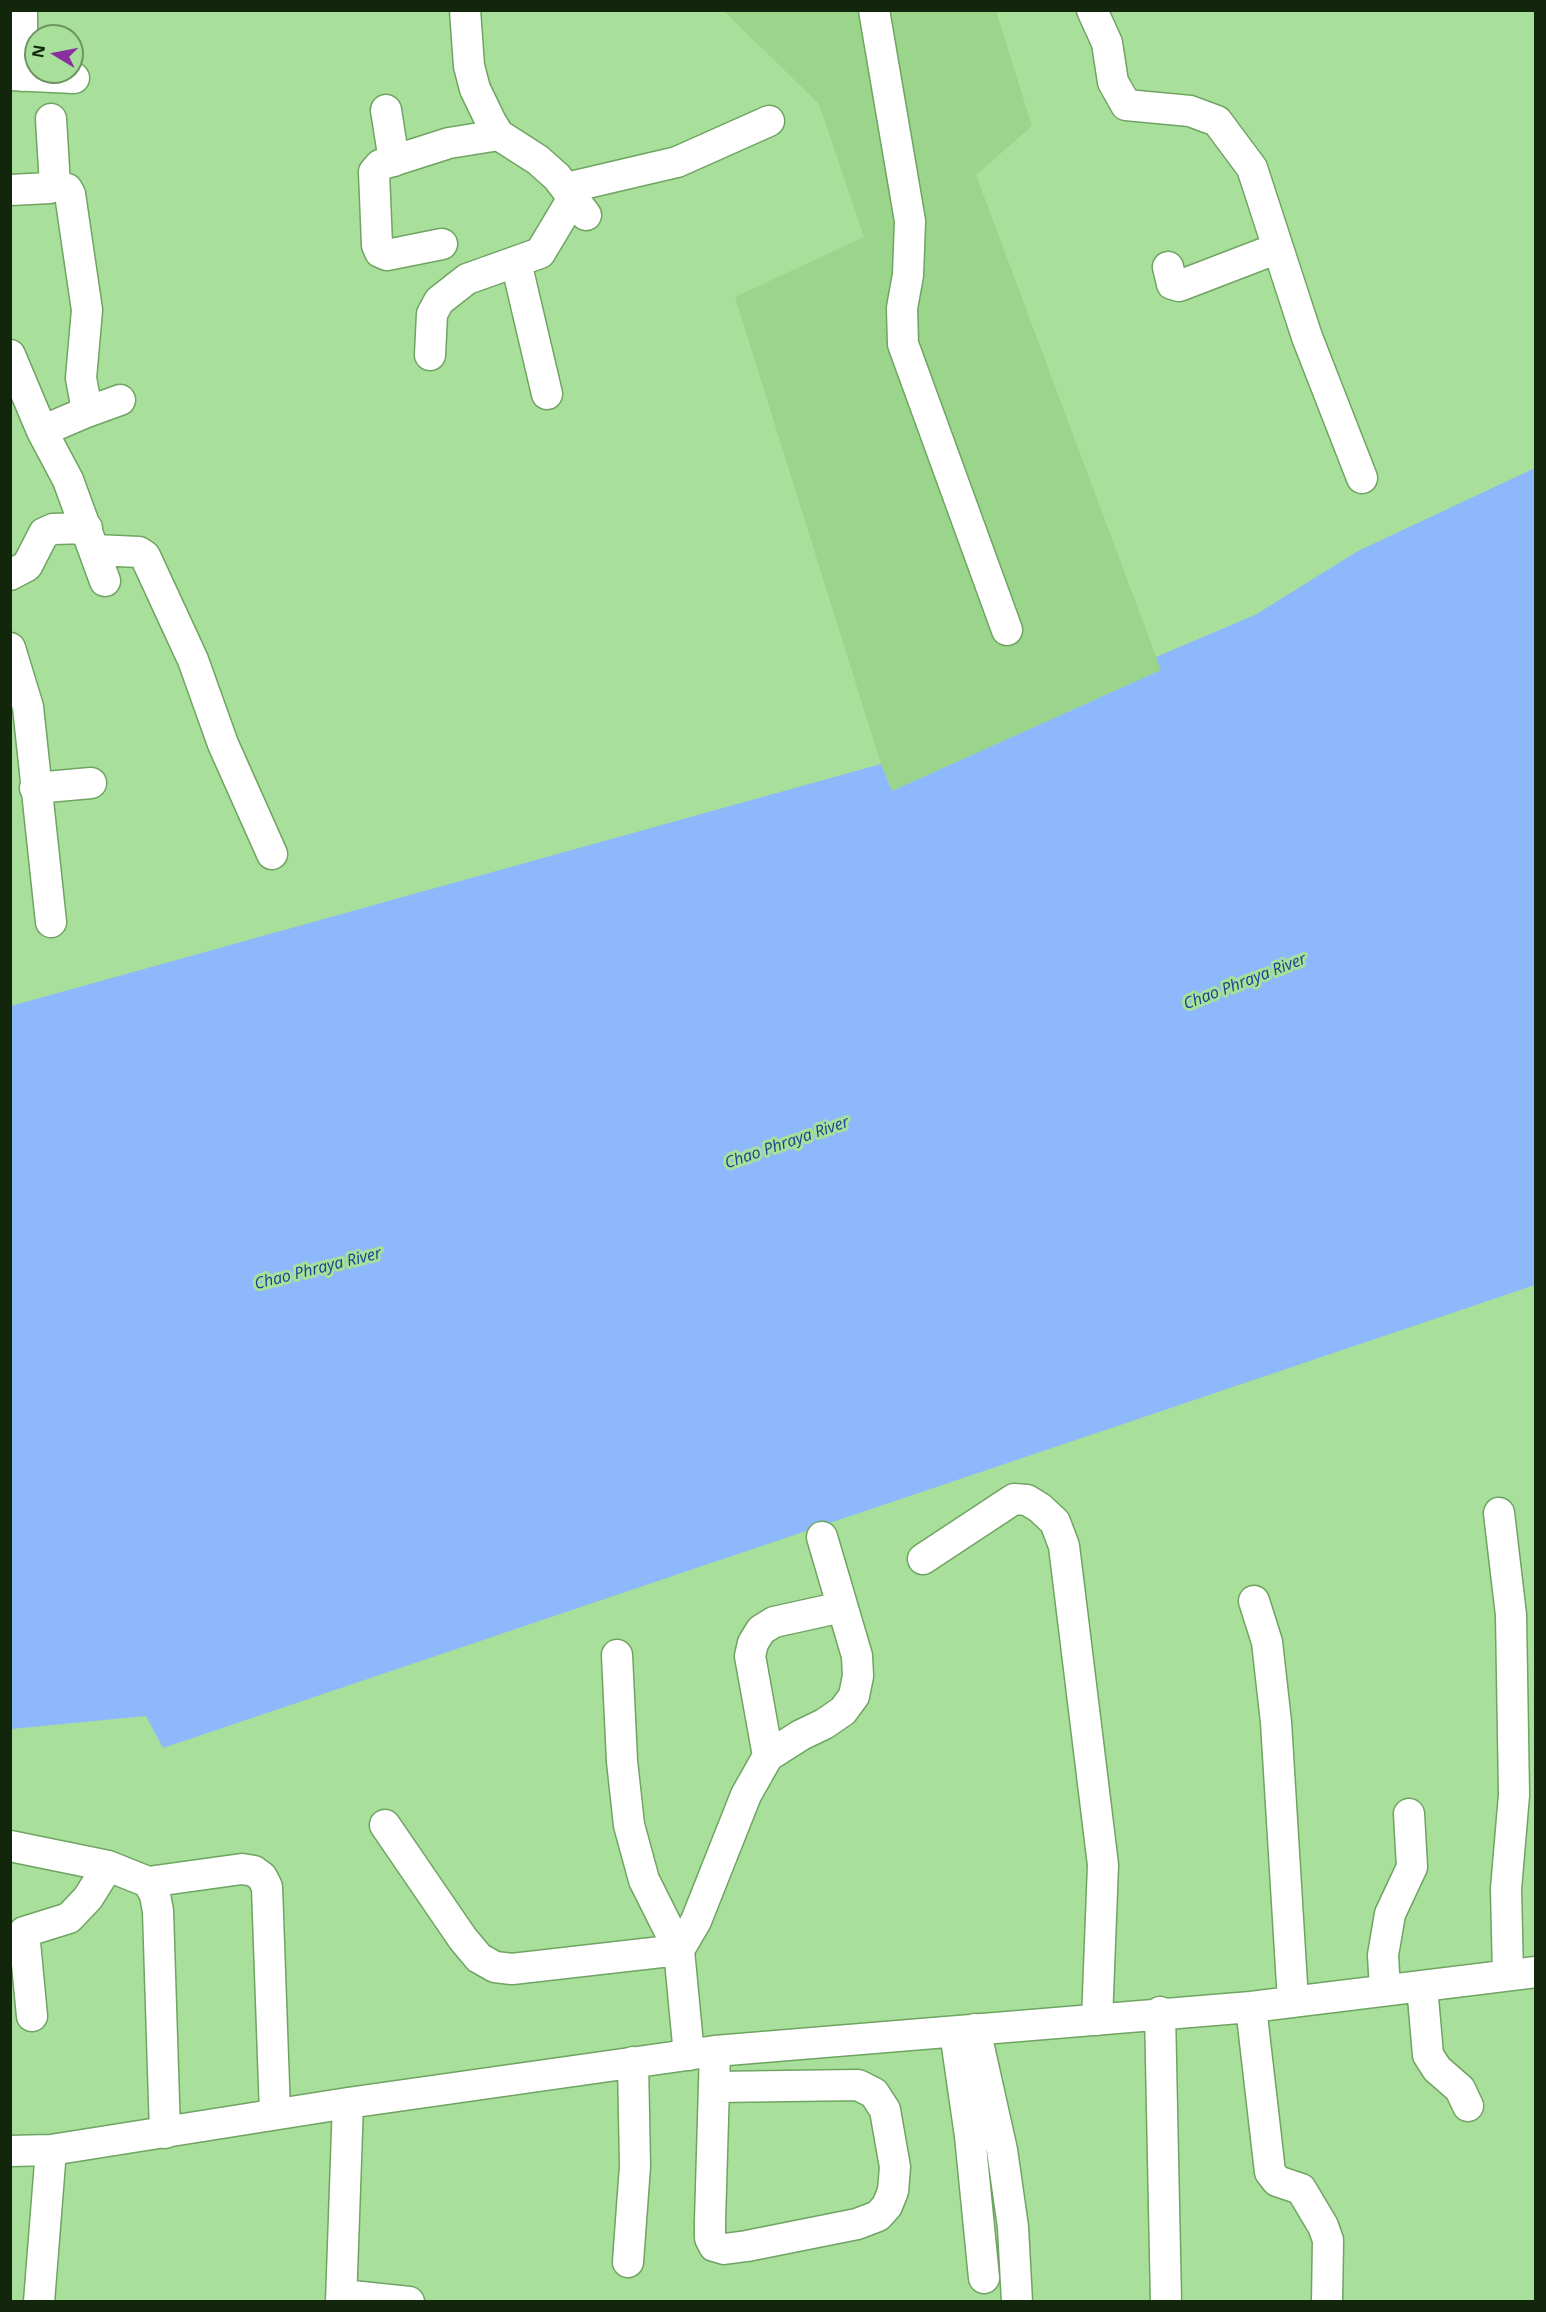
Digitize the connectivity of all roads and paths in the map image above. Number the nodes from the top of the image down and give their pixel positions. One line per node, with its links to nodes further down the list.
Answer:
1 (22, 10): 5 (street)
2 (465, 10): 9 (street)
3 (874, 10): 28 (street)
4 (1092, 10): 15 (street)
5 (16, 76)
6 (386, 110): 10 (street)
7 (51, 119): 11 (street)
8 (769, 121): 13 (street)
9 (499, 135): 10 (street); 13 (street)
10 (394, 161): 14 (street)
11 (55, 186): 12 (street); 22 (street)
12 (10, 190)
13 (575, 201): 16 (street)
14 (442, 244)
15 (1278, 248): 17 (street); 24 (street)
16 (516, 262): 19 (street); 20 (street)
17 (1168, 267)
18 (10, 355): 23 (street)
19 (430, 356)
20 (547, 394)
21 (120, 400): 22 (street)
22 (84, 413): 23 (street)
23 (42, 431): 25 (street)
24 (1362, 478)
25 (91, 539): 26 (street); 27 (street); 32 (street)
26 (10, 574)
27 (105, 580)
28 (1007, 630)
29 (10, 648): 31 (street)
30 (91, 783): 31 (street)
31 (35, 788): 33 (street)
32 (272, 854)
33 (51, 922)
34 (1499, 1513): 42 (street)
35 (822, 1537): 38 (street)
36 (923, 1559): 56 (street)
37 (1254, 1601): 52 (street)
38 (842, 1607): 40 (street); 40 (street)
39 (617, 1655): 48 (street)
40 (758, 1774): 48 (street)
41 (1409, 1814): 51 (street)
42 (1524, 1820): 49 (street)
43 (386, 1825): 48 (street)
44 (10, 1846): 45 (street)
45 (108, 1866): 46 (street); 47 (street)
46 (148, 1882): 63 (street); 64 (street)
47 (17, 1932): 55 (street)
48 (680, 1950): 58 (street)
49 (1522, 1973): 50 (street)
50 (1422, 1986): 51 (street); 62 (street)
51 (1385, 1990): 52 (street)
52 (1293, 2001): 53 (street)
53 (1251, 2007): 54 (street); 74 (street)
54 (1160, 2012): 56 (street); 73 (street)
55 (32, 2016)
56 (1097, 2020): 57 (street)
57 (965, 2031): 58 (street); 68 (street); 72 (street)
58 (702, 2053): 59 (street); 60 (street)
59 (633, 2062): 61 (street); 67 (street)
60 (715, 2087): 60 (street)
61 (348, 2103): 63 (street); 69 (street)
62 (1468, 2106)
63 (275, 2114): 64 (street)
64 (165, 2133): 65 (street)
65 (51, 2150): 66 (street); 70 (street)
66 (10, 2151)
67 (628, 2262)
68 (984, 2278)
69 (342, 2298): 71 (street)
70 (39, 2301)
71 (409, 2301)
72 (1017, 2301)
73 (1166, 2301)
74 (1327, 2301)

